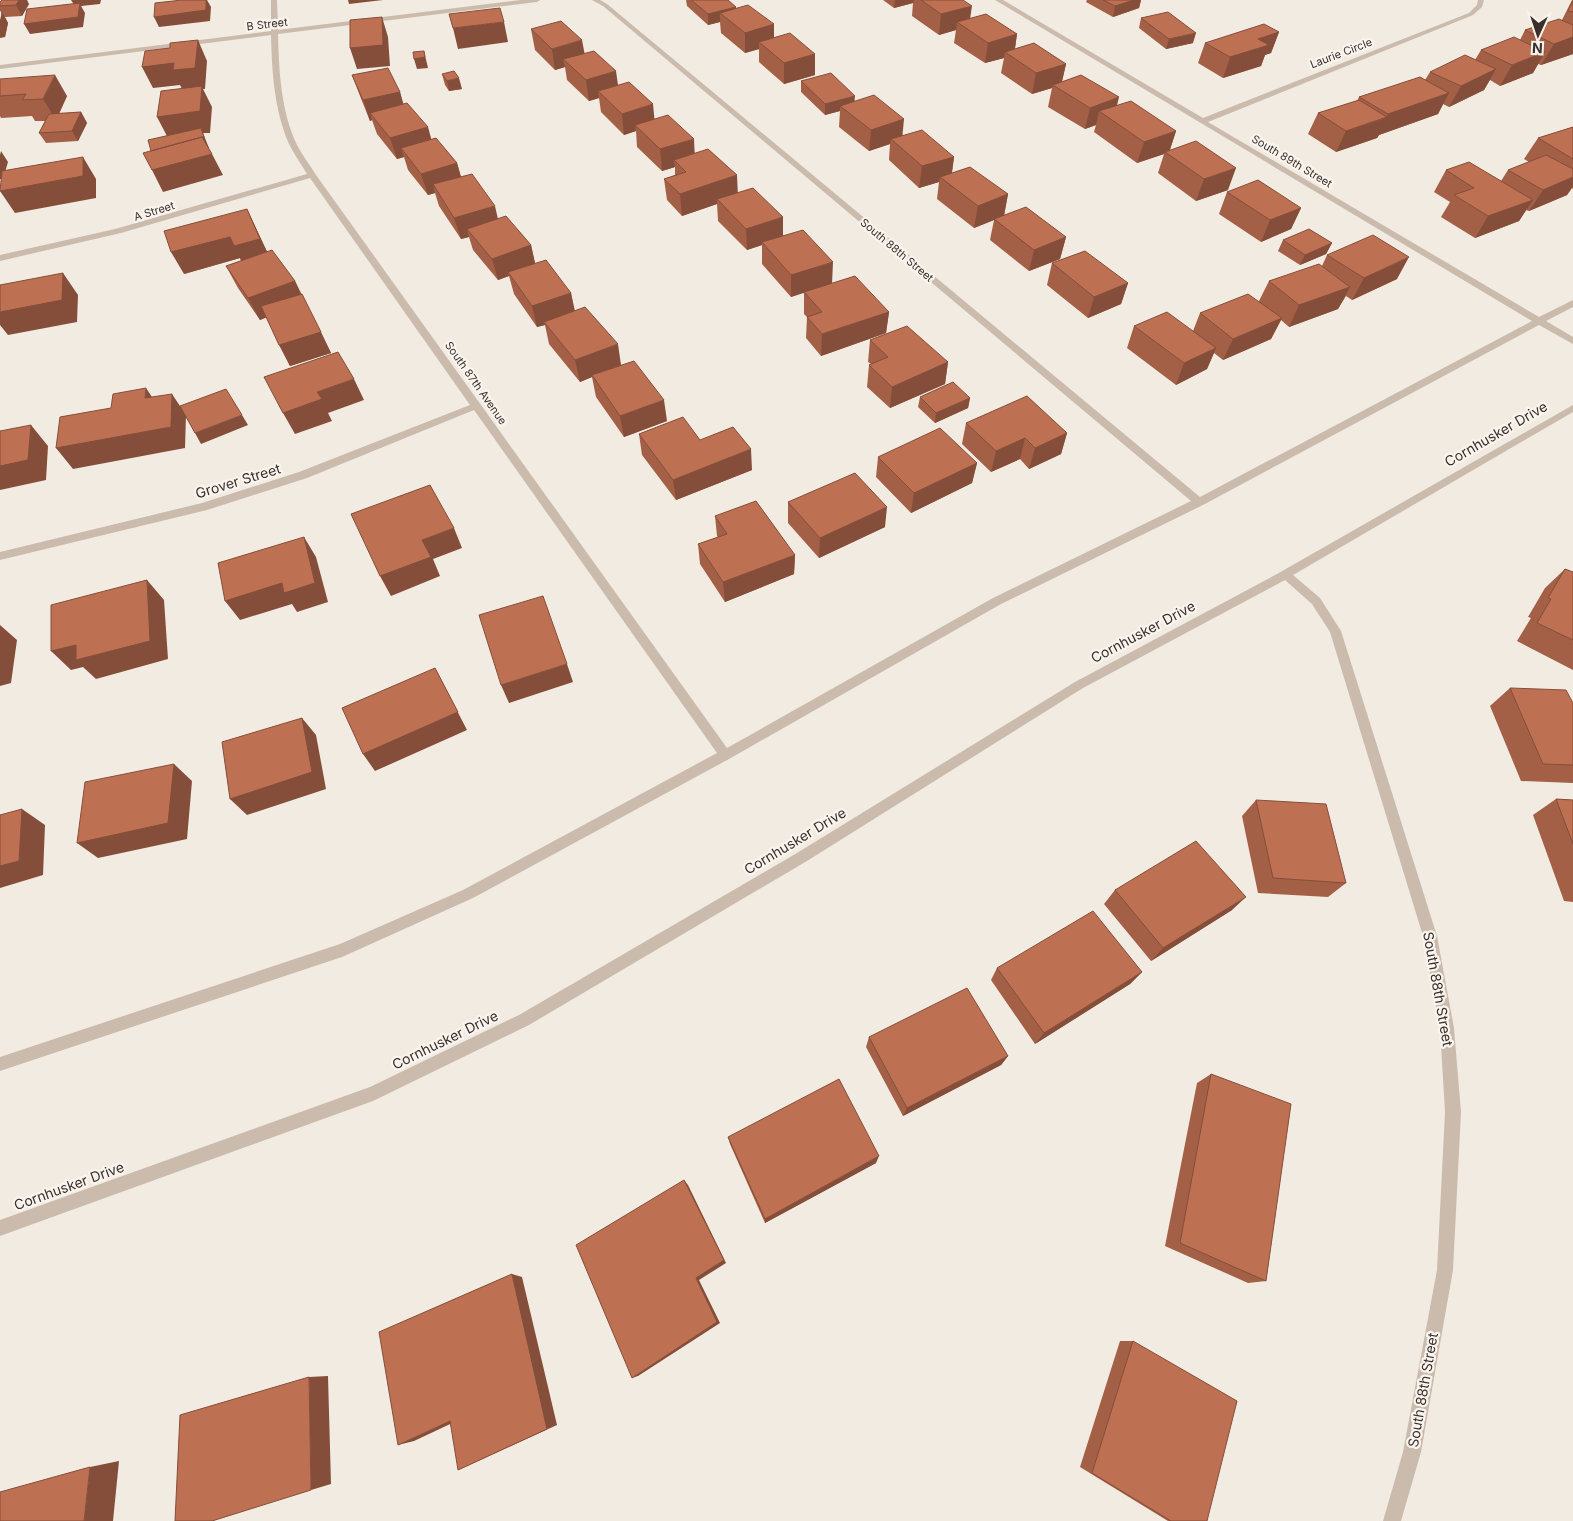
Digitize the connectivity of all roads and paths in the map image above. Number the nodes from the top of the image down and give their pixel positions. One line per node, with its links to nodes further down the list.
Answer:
1 (274, 0): 6 (street, South 87th Avenue)
2 (537, 0): 6 (street, B Street)
3 (594, 0): 16 (street, South 88th Street)
4 (998, 0): 8 (street, South 89th Street)
5 (1481, 0): 8 (street, Laurie Circle)
6 (275, 33): 7 (street, B Street); 9 (street, South 87th Avenue)
7 (0, 67)
8 (1203, 121): 12 (street, South 89th Street)
9 (312, 175): 10 (street, A Street); 14 (street, South 87th Avenue)
10 (0, 258)
11 (1573, 303): 12 (street)
12 (1540, 321): 13 (street, South 89th Street); 16 (street)
13 (1573, 341)
14 (476, 406): 17 (street, Grover Street); 19 (street, South 87th Avenue)
15 (1573, 408): 18 (street, Cornhusker Drive)
16 (1199, 502): 19 (street)
17 (0, 556)
18 (1285, 574): 21 (street, Cornhusker Drive); 22 (street, South 88th Street)
19 (725, 756): 20 (street)
20 (0, 1064)
21 (0, 1228)
22 (1392, 1521)

